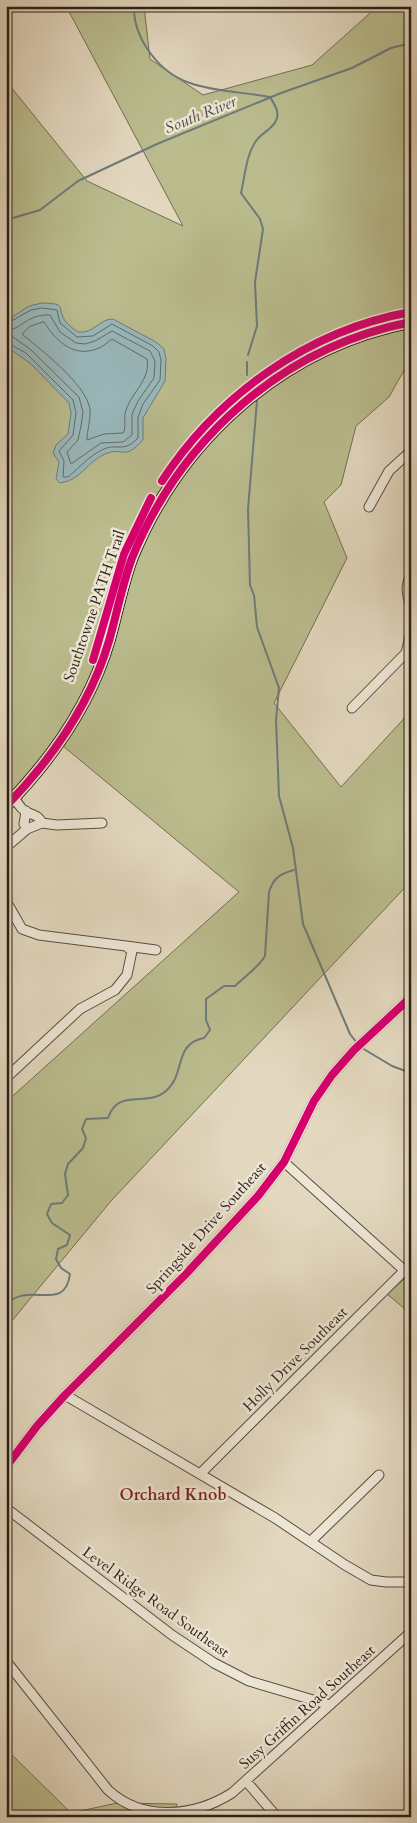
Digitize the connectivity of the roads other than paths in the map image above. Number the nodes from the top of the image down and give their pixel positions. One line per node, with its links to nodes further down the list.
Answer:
1 (411, 322): 8 (main road)
2 (411, 451): 3 (street)
3 (369, 507)
4 (411, 576): 5 (street)
5 (411, 605)
6 (411, 632): 7 (street)
7 (352, 708)
8 (10, 802): 9 (street)
9 (26, 811): 10 (street); 12 (street)
10 (42, 823): 11 (street); 12 (street)
11 (102, 823)
12 (27, 830): 13 (street)
13 (6, 847)
14 (6, 901): 15 (street)
15 (126, 946): 16 (street); 18 (street)
16 (156, 950)
17 (411, 998): 19 (street, Springside Drive Southeast)
18 (6, 1078)
19 (284, 1162): 20 (street); 21 (street, Springside Drive Southeast)
20 (407, 1267): 23 (street, Holly Drive Southeast)
21 (65, 1395): 22 (street, Springside Drive Southeast); 23 (street)
22 (6, 1466)
23 (200, 1474): 26 (street)
24 (379, 1475): 26 (street)
25 (6, 1508): 30 (street, Level Ridge Road Southeast)
26 (311, 1541): 27 (street)
27 (411, 1582)
28 (411, 1632): 30 (street, Susy Griffin Road Southeast)
29 (6, 1661): 31 (street, Susy Griffin Road Southeast)
30 (330, 1705): 31 (street, Susy Griffin Road Southeast)
31 (246, 1781): 32 (street)
32 (277, 1817)

